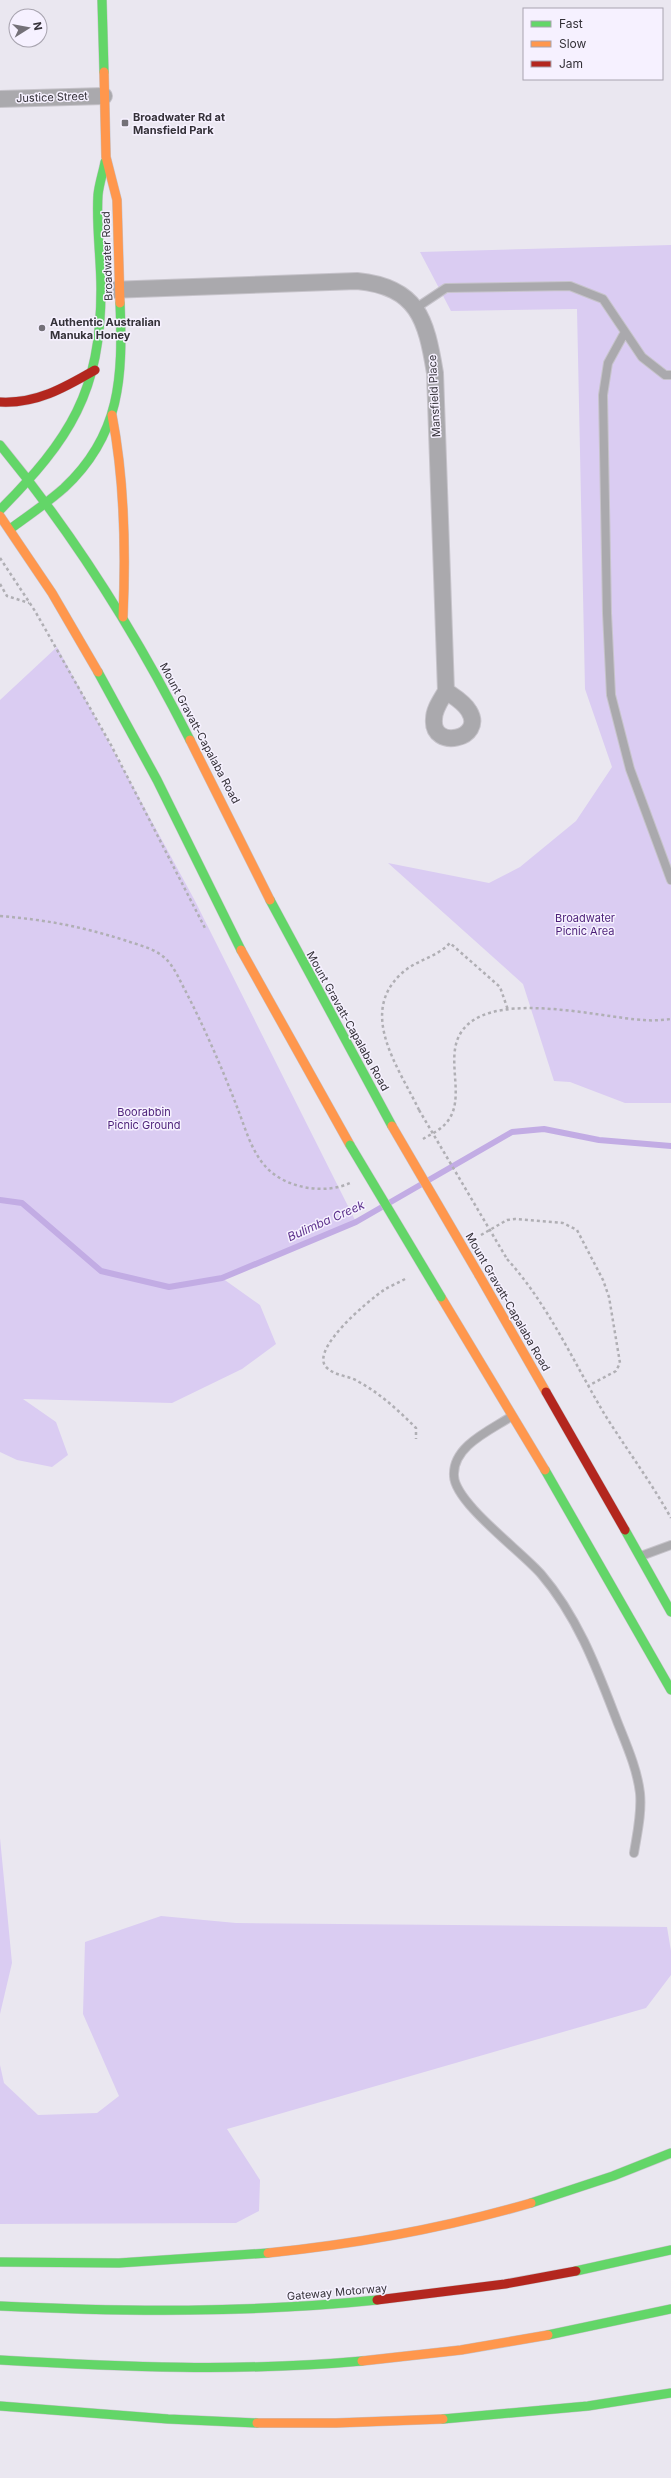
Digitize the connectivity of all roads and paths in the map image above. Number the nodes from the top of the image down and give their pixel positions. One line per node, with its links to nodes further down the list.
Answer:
1 (102, 0): 2 (main road, Broadwater Road)
2 (104, 96): 3 (street, Justice Street); 4 (main road, Broadwater Road)
3 (0, 99)
4 (106, 157): 5 (main road, Broadwater Road); 6 (main road, Broadwater Road)
5 (120, 289): 6 (street, Mansfield Place); 7 (street, Mansfield Place); 12 (main road, Broadwater Road)
6 (102, 290): 9 (main road, Broadwater Road)
7 (416, 308): 8 (lane); 23 (street, Mansfield Place)
8 (625, 332): 10 (lane); 24 (lane)
9 (95, 370): 11 (main road); 14 (main road, Broadwater Road)
10 (671, 375)
11 (0, 402)
12 (112, 415): 15 (main road, Broadwater Road); 22 (main road)
13 (0, 445): 14 (main road, Mount Gravatt-Capalaba Road)
14 (31, 480): 15 (main road, Mount Gravatt-Capalaba Road); 16 (main road, Broadwater Road)
15 (48, 502): 18 (main road, Broadwater Road); 22 (main road, Mount Gravatt-Capalaba Road)
16 (0, 510)
17 (0, 516): 18 (main road)
18 (10, 529): 27 (main road, bridge)
19 (0, 558): 21 (path)
20 (0, 584): 21 (path)
21 (30, 604): 25 (path)
22 (124, 617): 30 (main road, Mount Gravatt-Capalaba Road, bridge)
23 (446, 691)
24 (671, 880)
25 (209, 933)
26 (508, 1010): 28 (path, bridge)
27 (512, 1416): 32 (main road); 33 (lane)
28 (671, 1518)
29 (671, 1545): 30 (lane)
30 (641, 1557): 31 (main road, Mount Gravatt-Capalaba Road)
31 (671, 1612)
32 (671, 1690)
33 (634, 1853)
34 (671, 2153): 36 (main road)
35 (671, 2250): 37 (main road, Gateway Motorway)
36 (0, 2262)
37 (0, 2306)
38 (671, 2308): 39 (main road)
39 (0, 2360)
40 (671, 2393): 41 (main road)
41 (0, 2406)

